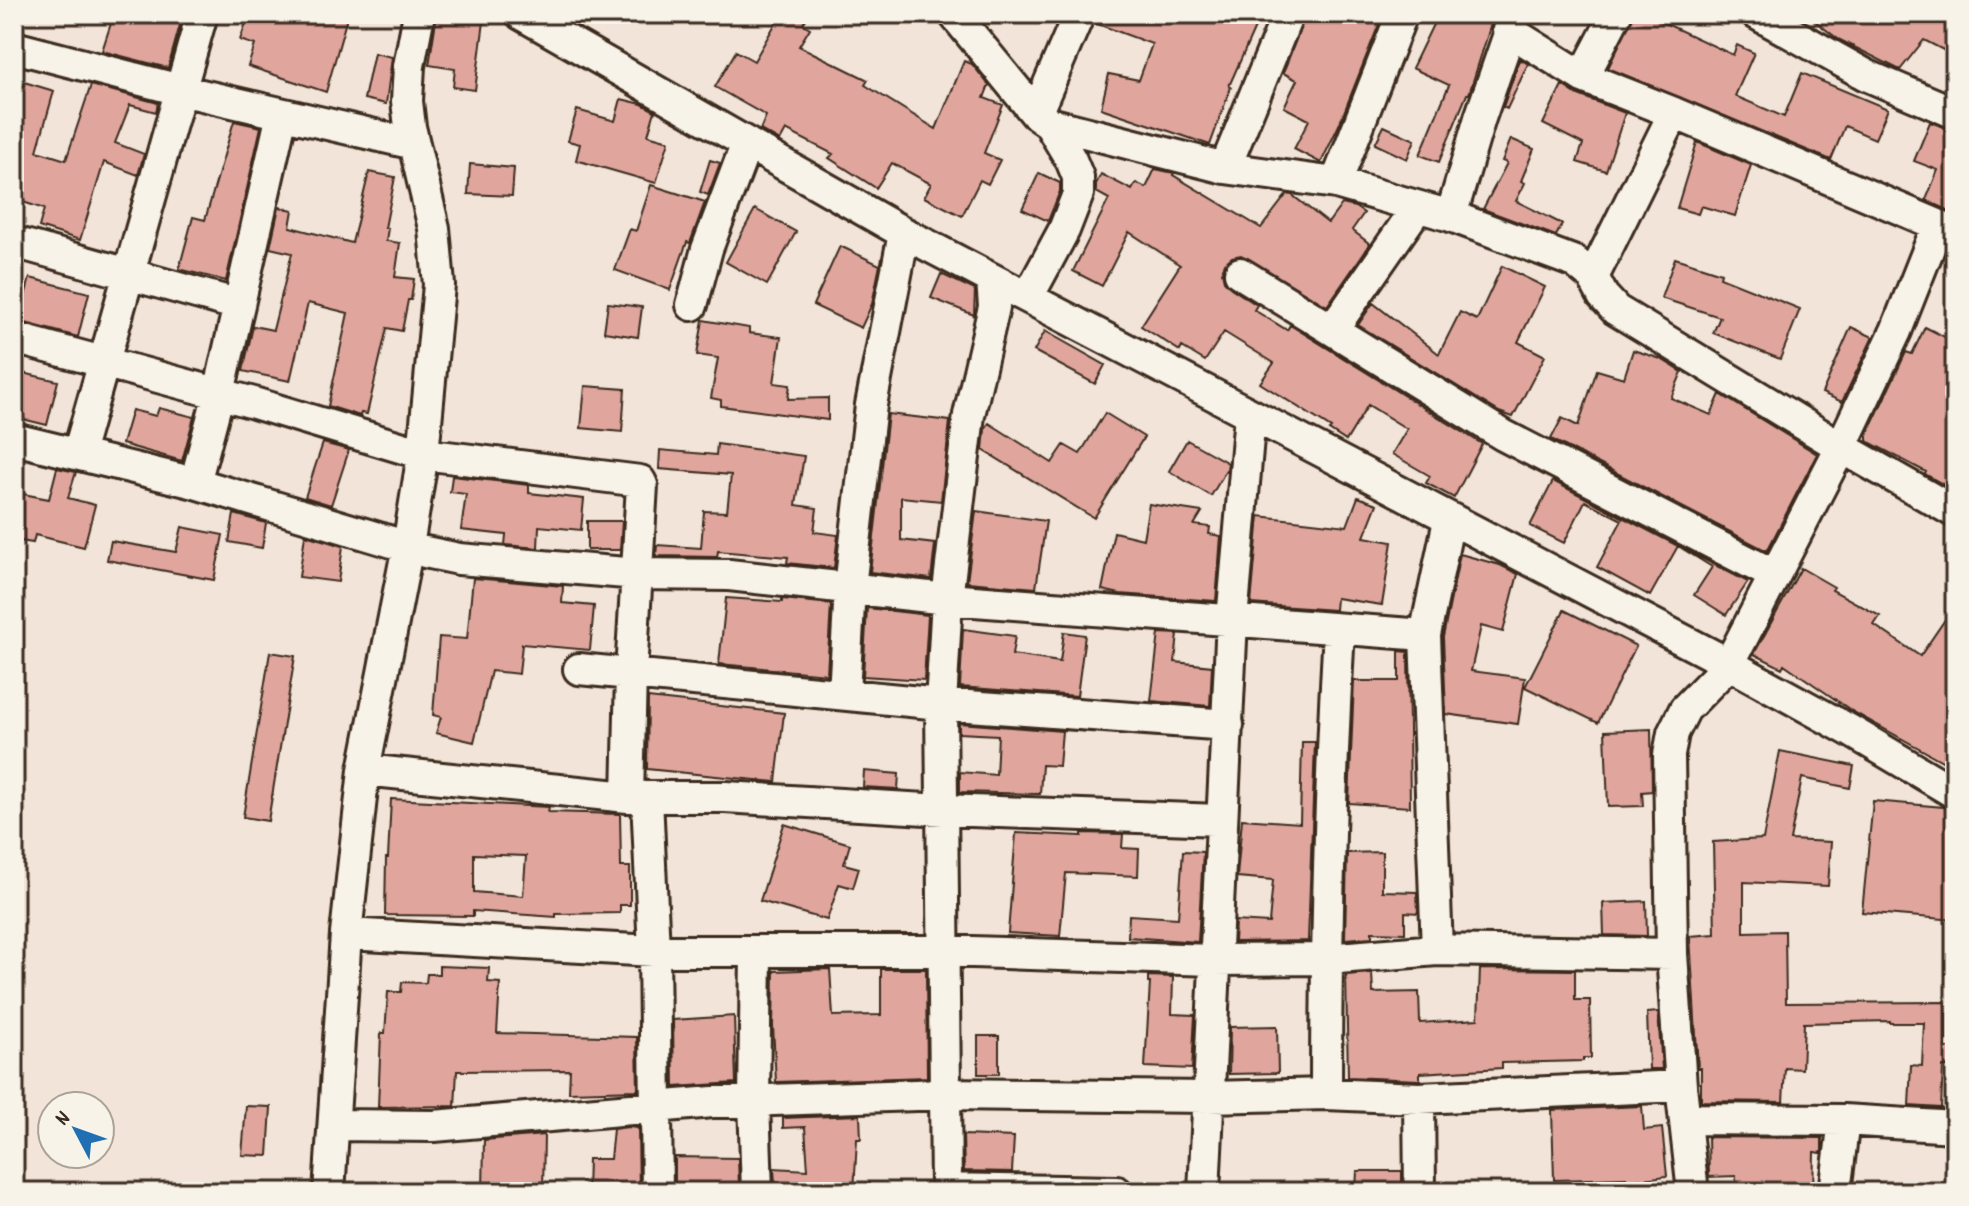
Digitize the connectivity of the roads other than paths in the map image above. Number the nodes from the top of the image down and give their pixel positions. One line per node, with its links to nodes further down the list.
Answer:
1 (202, 14): 13 (street)
2 (419, 14): 19 (street)
3 (521, 14): 18 (street)
4 (954, 14): 17 (street)
5 (1079, 14): 17 (street)
6 (1288, 14): 20 (street)
7 (1402, 14): 21 (street)
8 (1616, 14): 12 (street)
9 (1757, 14): 15 (street)
10 (1512, 22): 12 (street); 23 (street)
11 (14, 47): 13 (street)
12 (1583, 77): 14 (street)
13 (180, 90): 16 (street); 28 (street)
14 (1674, 113): 24 (street); 29 (street)
15 (1955, 113)
16 (282, 114): 19 (street); 32 (street)
17 (1042, 119): 20 (street); 31 (street)
18 (747, 143): 25 (street); 33 (street)
19 (414, 144): 42 (street)
20 (1225, 168): 21 (street)
21 (1336, 183): 22 (street)
22 (1417, 208): 23 (street); 34 (street)
23 (1451, 216): 29 (street)
24 (1946, 225): 40 (street)
25 (904, 233): 30 (street); 49 (street)
26 (14, 242): 28 (street)
27 (1240, 273): 34 (street)
28 (127, 275): 32 (street); 36 (street)
29 (1593, 277): 40 (street)
30 (992, 279): 31 (street); 50 (street)
31 (1028, 297): 38 (street)
32 (239, 305): 37 (street)
33 (692, 305)
34 (1333, 329): 48 (street)
35 (14, 338): 36 (street)
36 (106, 361): 37 (street); 41 (street)
37 (219, 393): 42 (street); 43 (street)
38 (1250, 415): 45 (street); 51 (street)
39 (14, 439): 41 (street)
40 (1841, 447): 44 (street); 48 (street)
41 (78, 454): 43 (street)
42 (423, 454): 46 (street); 47 (street)
43 (195, 483): 46 (street)
44 (1955, 512)
45 (1449, 520): 53 (street); 54 (street)
46 (408, 546): 47 (street); 60 (street)
47 (638, 574): 49 (street); 56 (street)
48 (1774, 575): 54 (street)
49 (850, 587): 50 (street); 57 (street)
50 (947, 599): 51 (street); 58 (street)
51 (1232, 620): 52 (street); 59 (street)
52 (1339, 629): 53 (street); 71 (street)
53 (1425, 635): 66 (street)
54 (1729, 664): 61 (street); 70 (street)
55 (579, 669): 56 (street)
56 (631, 673): 57 (street); 62 (street)
57 (844, 694): 58 (street)
58 (941, 704): 59 (street); 63 (street)
59 (1228, 725): 64 (street)
60 (364, 770): 62 (street); 65 (street)
61 (1955, 793)
62 (637, 798): 63 (street); 67 (street)
63 (943, 810): 64 (street); 68 (street)
64 (1220, 820): 72 (street)
65 (346, 934): 67 (street); 82 (street)
66 (1437, 950): 70 (street); 71 (street)
67 (654, 951): 69 (street); 79 (street)
68 (941, 951): 69 (street); 72 (street); 74 (street)
69 (756, 953): 78 (street)
70 (1672, 954): 73 (street)
71 (1326, 959): 72 (street); 75 (street)
72 (1213, 960): 76 (street)
73 (1681, 1086): 77 (street); 80 (street)
74 (945, 1094): 76 (street); 78 (street); 84 (street)
75 (1326, 1094): 76 (street); 77 (street)
76 (1208, 1097): 90 (street)
77 (1419, 1098): 91 (street)
78 (754, 1100): 79 (street); 88 (street)
79 (655, 1107): 82 (street); 87 (street)
80 (1686, 1119): 81 (street); 92 (street)
81 (1844, 1120): 83 (street); 93 (street)
82 (335, 1125): 86 (street)
83 (1955, 1127)
84 (946, 1190): 85 (street)
85 (1069, 1191): 89 (street)
86 (329, 1192)
87 (657, 1192)
88 (757, 1192)
89 (1117, 1192)
90 (1204, 1192)
91 (1420, 1192)
92 (1693, 1192)
93 (1835, 1192)

